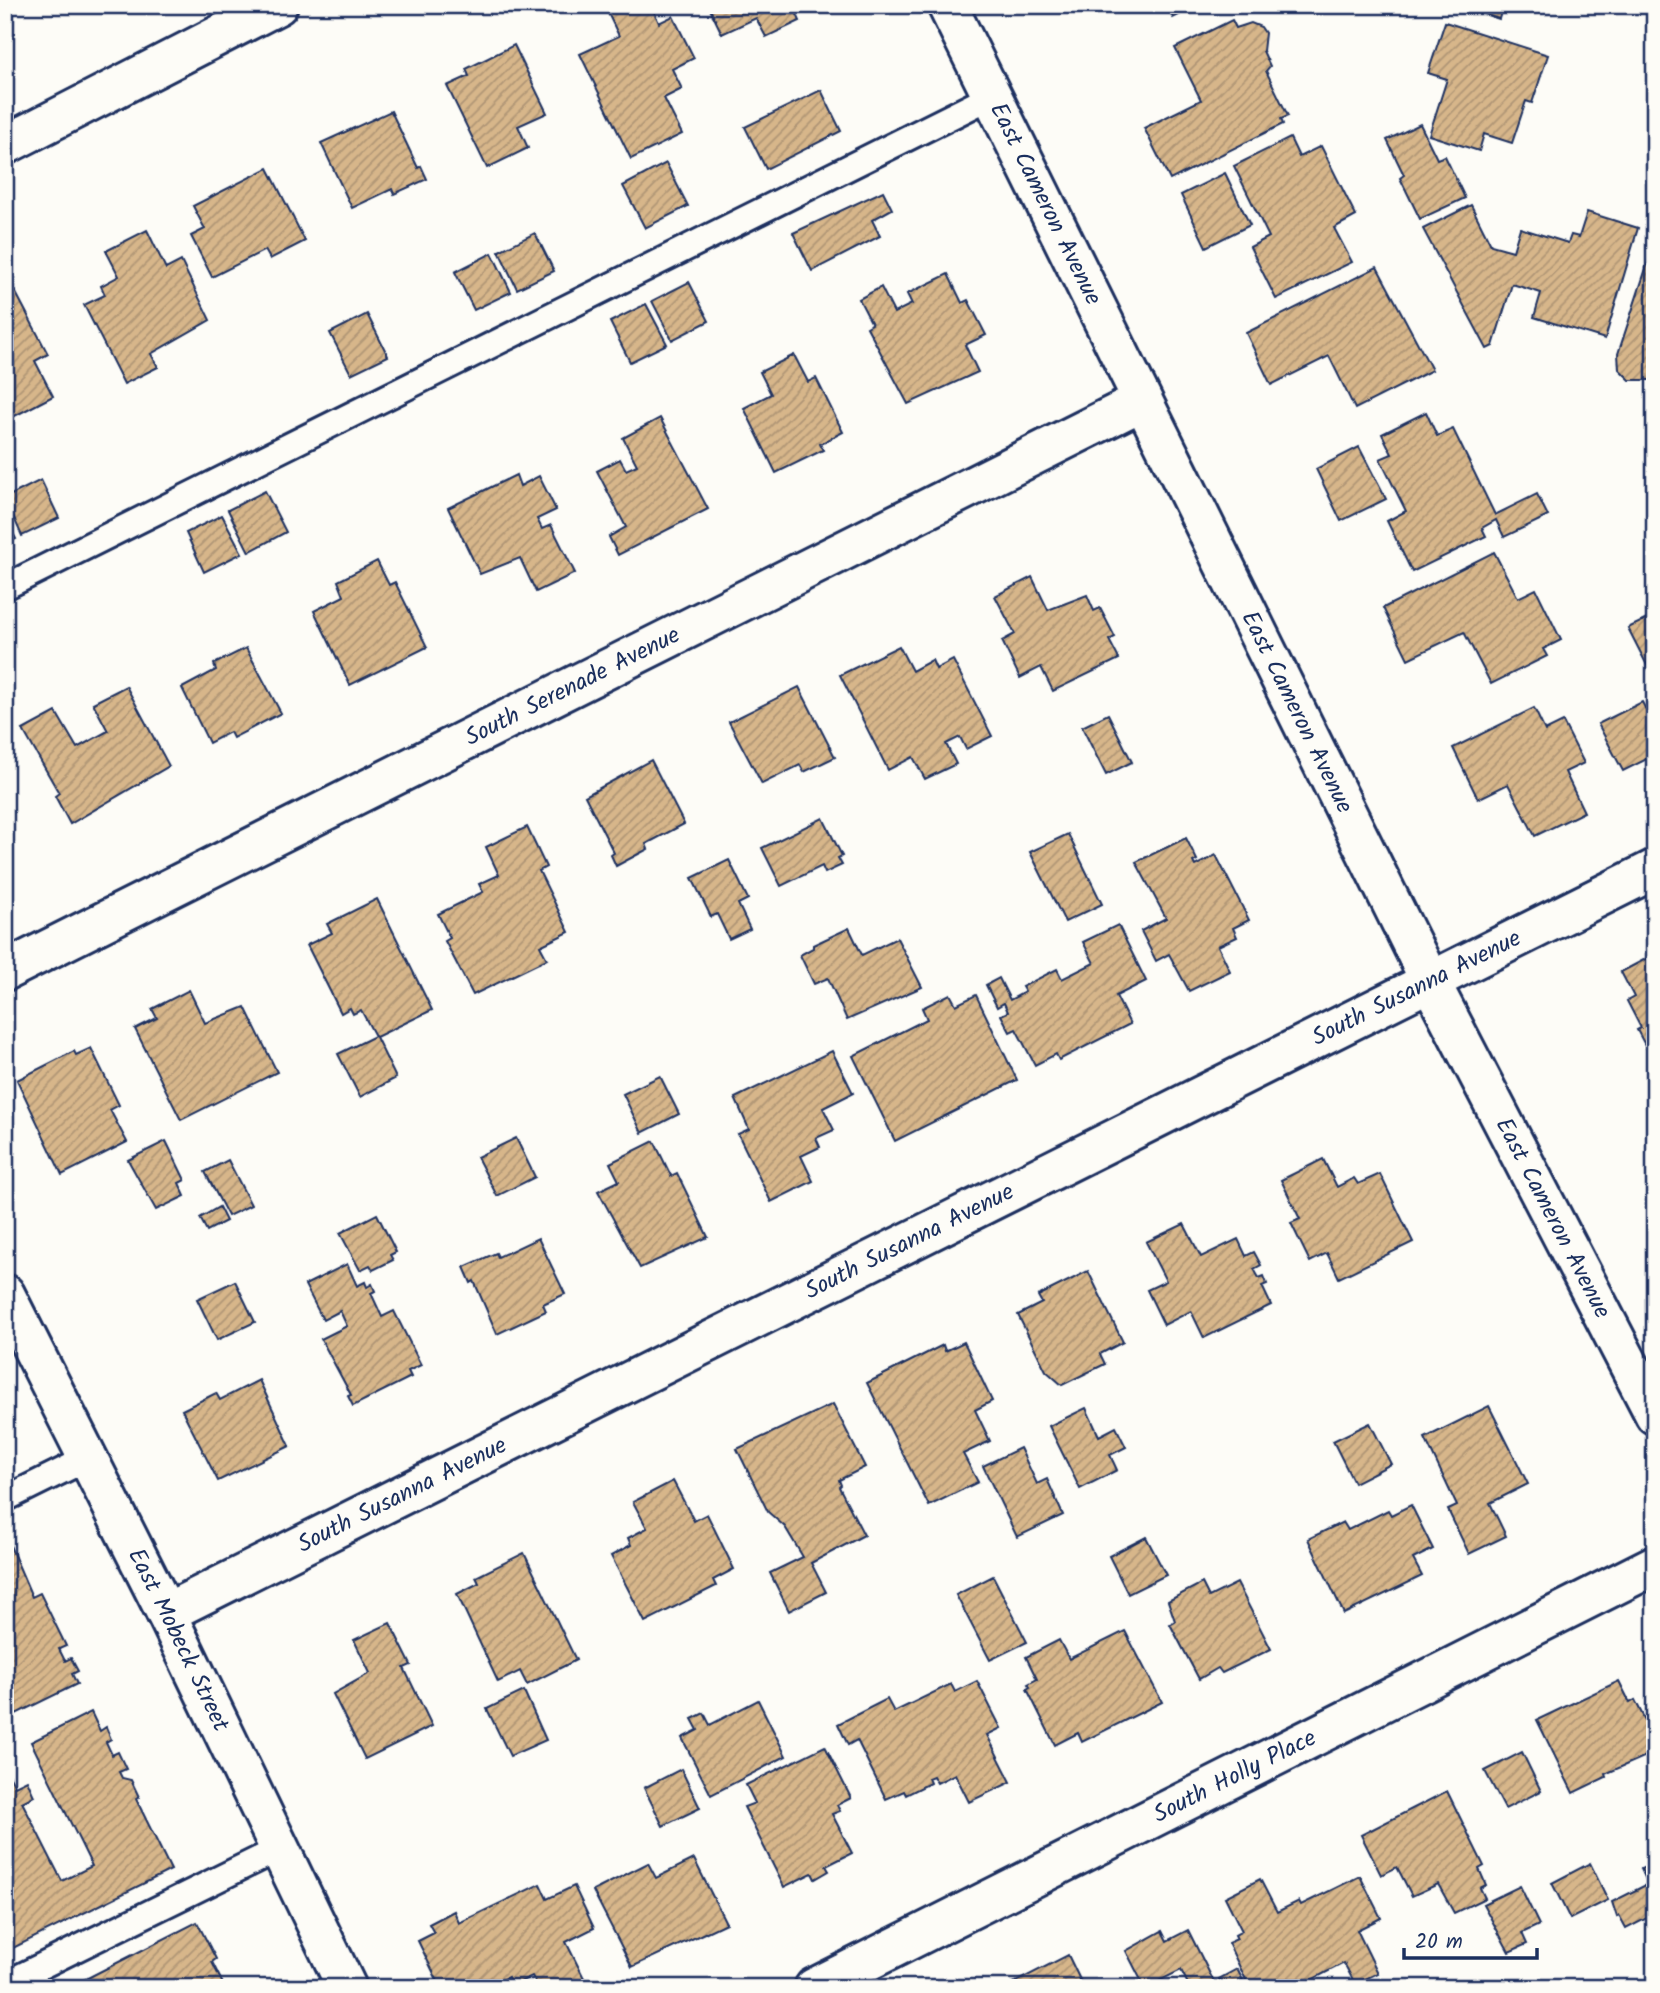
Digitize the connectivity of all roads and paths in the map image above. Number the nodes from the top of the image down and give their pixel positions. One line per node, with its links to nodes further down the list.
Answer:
1 (947, 5): 3 (street, East Cameron Avenue)
2 (276, 6): 4 (street)
3 (992, 96): 5 (street, East Cameron Avenue); 6 (lane)
4 (5, 145)
5 (1142, 401): 8 (street, South Serenade Avenue); 9 (street, East Cameron Avenue)
6 (5, 587)
7 (1655, 869): 9 (street, South Susanna Avenue)
8 (5, 971)
9 (1431, 983): 11 (street, East Cameron Avenue); 15 (street, South Susanna Avenue)
10 (5, 1293): 12 (street, East Mobeck Street)
11 (1655, 1415)
12 (88, 1458): 13 (lane); 15 (street, East Mobeck Street)
13 (5, 1499)
14 (1655, 1565): 17 (street, South Holly Place)
15 (166, 1613): 16 (street, East Mobeck Street)
16 (279, 1849): 18 (lane); 19 (street, East Mobeck Street)
17 (859, 1978): 20 (street, South Holly Place)
18 (5, 1984)
19 (347, 1988)
20 (814, 1988)

